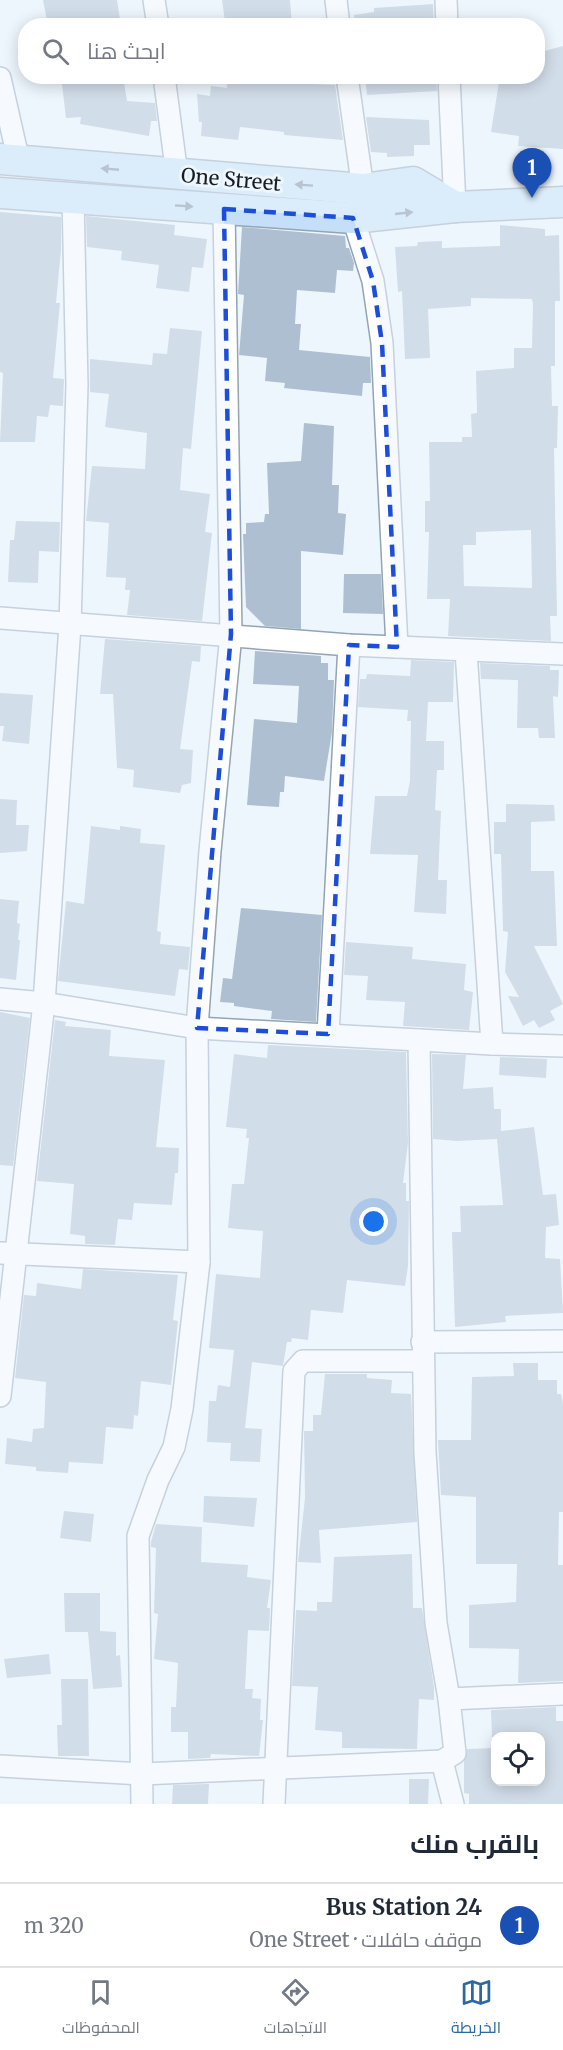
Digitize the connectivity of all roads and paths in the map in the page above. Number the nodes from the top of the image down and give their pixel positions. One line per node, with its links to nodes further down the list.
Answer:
1 (154, 0): 4 (street)
2 (336, 0): 5 (street)
3 (446, 0): 6 (street)
4 (157, 18)
5 (338, 18)
6 (447, 18)
7 (0, 78): 11 (street)
8 (165, 84): 12 (street)
9 (347, 84): 13 (street)
10 (449, 84): 17 (street)
11 (9, 160): 12 (street, One Street, one-way to 11)
12 (177, 175): 13 (street, One Street, one-way to 12)
13 (363, 189): 17 (street, One Street); 19 (street)
14 (0, 192): 15 (street, One Street)
15 (73, 197): 18 (street, One Street, one-way to 18); 21 (street)
16 (563, 202): 17 (street, One Street)
17 (455, 207): 19 (street, One Street, one-way to 17)
18 (224, 209): 19 (street, One Street); 22 (street)
19 (353, 218): 24 (street)
20 (0, 618): 21 (street)
21 (70, 625): 22 (street); 28 (street)
22 (231, 634): 23 (street); 29 (street)
23 (349, 645): 24 (street); 30 (street)
24 (397, 647): 25 (street)
25 (466, 651): 26 (street); 32 (street)
26 (563, 654)
27 (0, 999): 28 (street)
28 (44, 1003): 29 (street); 34 (street)
29 (197, 1028): 30 (street); 35 (street)
30 (327, 1034): 31 (street)
31 (419, 1041): 32 (street); 37 (street)
32 (492, 1044): 33 (street)
33 (563, 1046)
34 (7, 1253): 35 (street); 38 (street)
35 (199, 1262): 44 (street)
36 (563, 1341): 37 (street)
37 (422, 1352): 40 (street); 43 (street)
38 (0, 1395)
39 (563, 1694): 40 (street)
40 (449, 1700): 41 (street)
41 (442, 1761): 43 (street); 47 (street)
42 (0, 1766): 44 (street)
43 (276, 1768): 44 (street); 46 (street)
44 (142, 1774): 45 (street)
45 (142, 1804)
46 (274, 1804)
47 (453, 1804)

